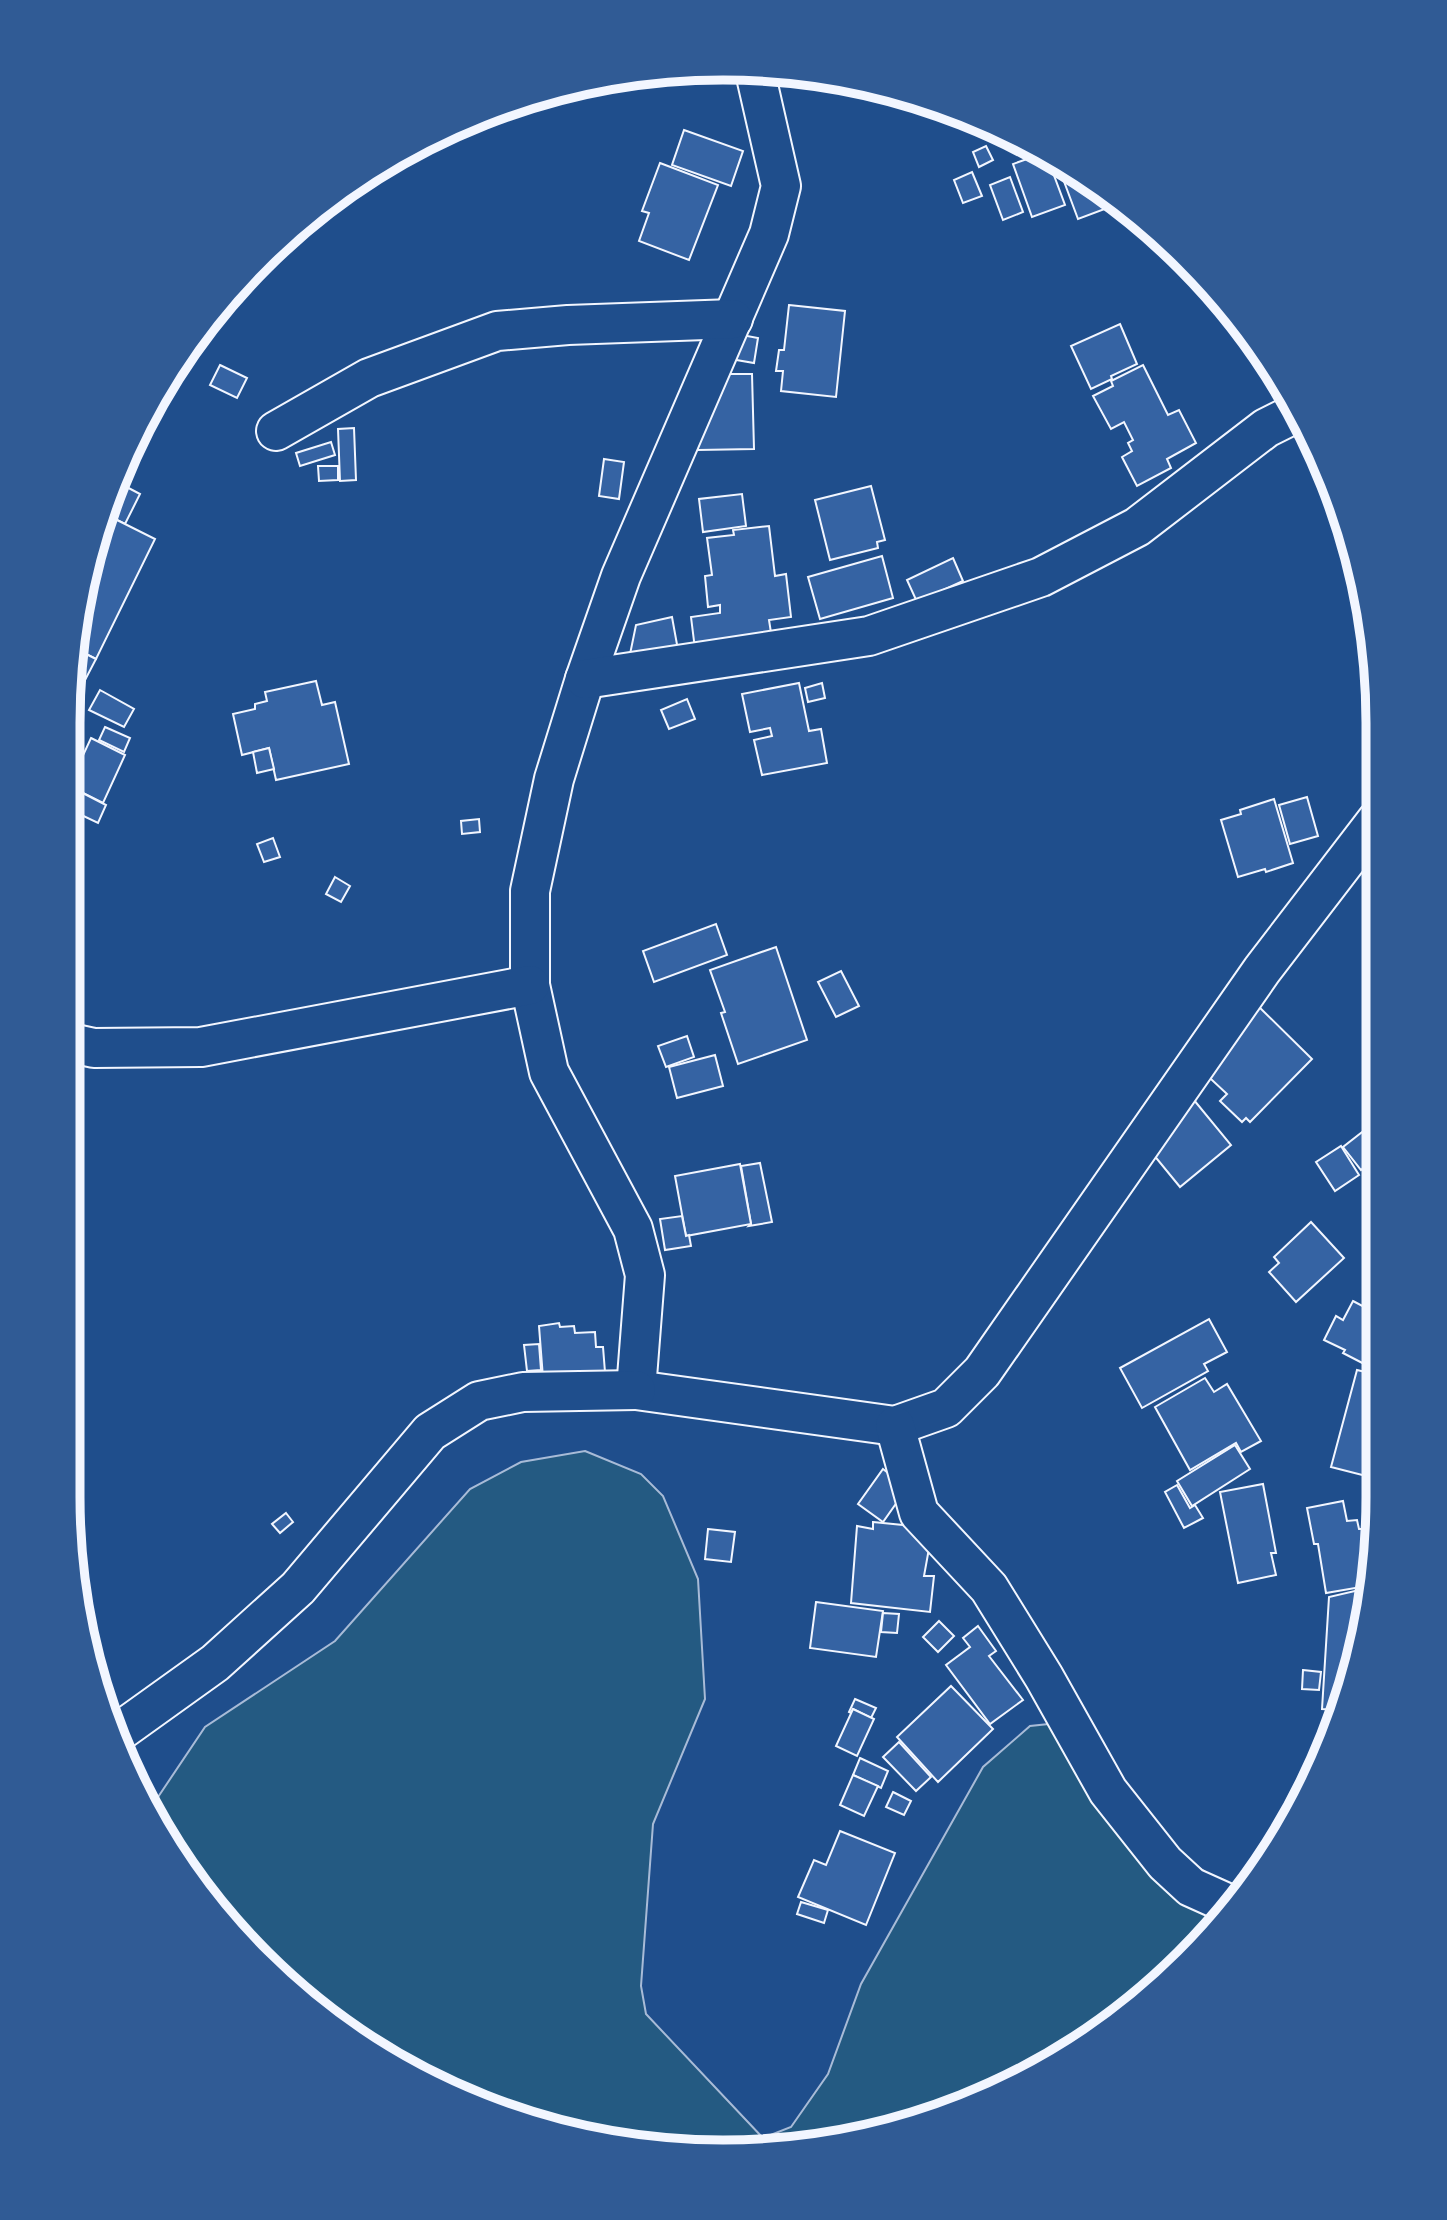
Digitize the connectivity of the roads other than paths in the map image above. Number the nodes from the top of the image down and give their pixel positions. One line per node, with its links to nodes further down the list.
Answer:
1 (757, 82): 2 (street)
2 (733, 320): 4 (street); 5 (street)
3 (1288, 417): 5 (street)
4 (276, 431)
5 (585, 679): 7 (street)
6 (1366, 834): 10 (street)
7 (530, 985): 8 (street); 9 (street)
8 (80, 1045)
9 (636, 1390): 10 (street); 11 (street)
10 (895, 1426): 12 (street)
11 (124, 1728)
12 (1223, 1901)

